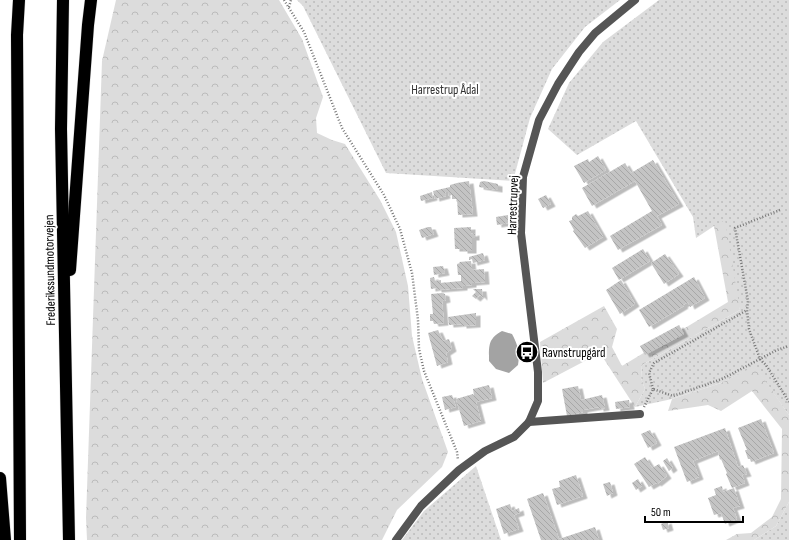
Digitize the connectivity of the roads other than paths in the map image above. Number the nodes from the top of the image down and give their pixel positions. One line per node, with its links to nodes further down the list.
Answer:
1 (16, 0): 6 (highway)
2 (19, 0): 6 (highway)
3 (63, 0): 7 (highway, Frederikssundmotorvejen)
4 (91, 0): 7 (highway)
5 (635, 0): 9 (street, Harrestrupvej)
6 (17, 35): 12 (highway)
7 (65, 338): 13 (highway, Frederikssundmotorvejen)
8 (640, 414): 9 (street)
9 (529, 422): 14 (street, Harrestrupvej)
10 (0, 478): 11 (highway)
11 (5, 540)
12 (20, 540)
13 (69, 540)
14 (396, 540)

